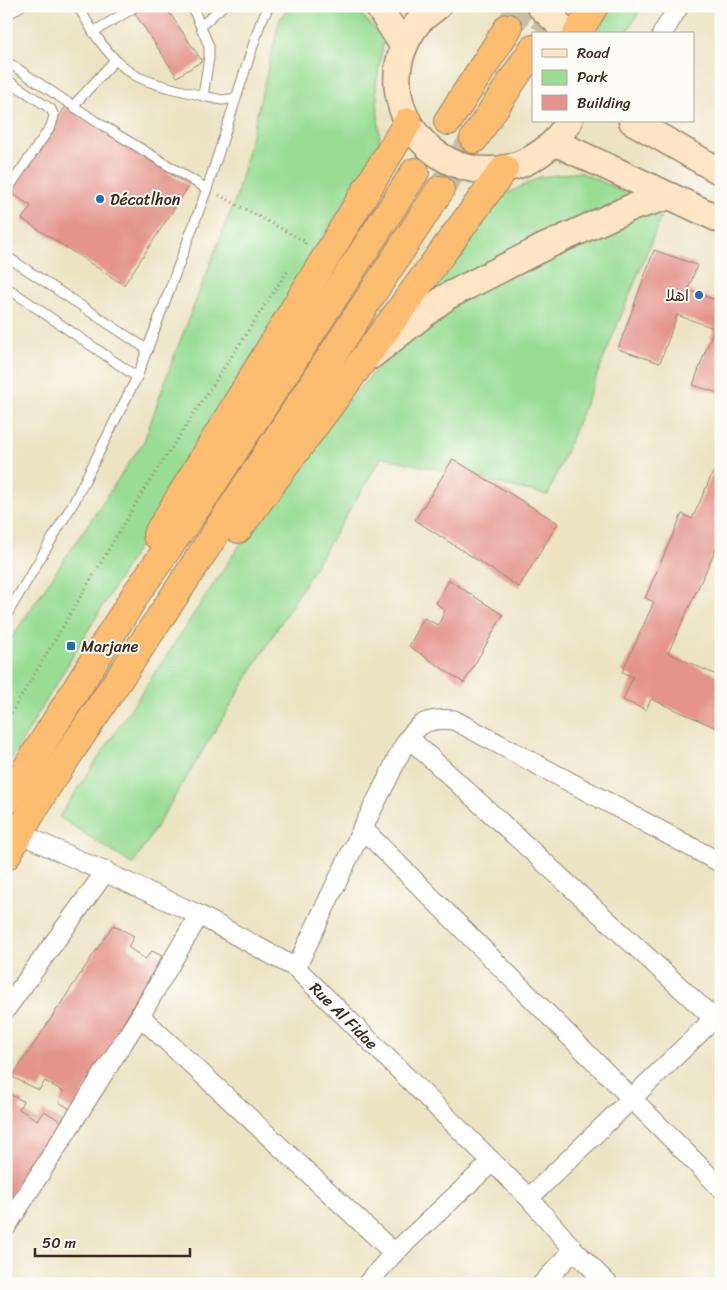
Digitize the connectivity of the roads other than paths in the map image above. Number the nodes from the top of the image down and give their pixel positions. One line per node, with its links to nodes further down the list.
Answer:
1 (21, 6): 12 (lane)
2 (78, 6): 15 (lane)
3 (192, 6): 13 (lane)
4 (223, 6): 13 (lane)
5 (269, 6): 27 (lane)
6 (378, 6): 19 (main road)
7 (438, 6): 19 (main road)
8 (540, 6): 16 (main road)
9 (594, 6): 17 (highway)
10 (679, 6): 18 (street)
11 (132, 9): 15 (lane)
12 (6, 16)
13 (201, 26): 25 (lane)
14 (508, 28): 29 (highway)
15 (93, 32): 21 (lane)
16 (564, 32)
17 (577, 32)
18 (663, 32)
19 (404, 48): 30 (main road)
20 (532, 51): 33 (highway)
21 (115, 60): 25 (lane); 28 (lane)
22 (6, 61): 28 (lane)
23 (6, 79): 24 (lane)
24 (15, 85): 26 (lane); 39 (lane)
25 (203, 96): 27 (lane)
26 (6, 98)
27 (236, 98): 37 (lane)
28 (73, 106): 37 (lane)
29 (448, 121)
30 (408, 122): 34 (main road); 47 (highway)
31 (634, 122): 36 (main road)
32 (561, 132): 34 (main road); 40 (main road)
33 (474, 139)
34 (504, 169): 45 (highway)
35 (415, 172): 47 (highway)
36 (721, 172)
37 (207, 188): 44 (lane)
38 (440, 190): 48 (highway)
39 (6, 192)
40 (670, 196): 41 (main road); 45 (main road)
41 (721, 220)
42 (6, 256): 44 (lane)
43 (6, 287): 46 (lane)
44 (148, 350): 46 (lane)
45 (357, 367): 48 (highway)
46 (137, 377): 49 (lane)
47 (138, 591): 51 (highway)
48 (175, 594): 53 (highway)
49 (6, 616)
50 (409, 738): 52 (street); 54 (street); 60 (street)
51 (6, 801)
52 (362, 828): 57 (street); 61 (street)
53 (13, 844): 55 (street, Rue Al Fidae)
54 (721, 863)
55 (106, 871): 56 (street, Rue Al Fidae); 58 (street)
56 (199, 915): 57 (street, Rue Al Fidae); 59 (street)
57 (296, 968): 62 (street, Rue Al Fidae)
58 (6, 1009)
59 (140, 1016): 65 (street); 67 (street)
60 (719, 1018): 61 (street)
61 (631, 1098): 63 (street); 64 (street)
62 (492, 1162): 64 (street, Rue Al Fidae); 67 (street)
63 (721, 1188)
64 (529, 1198): 66 (street, Rue Al Fidae)
65 (6, 1227)
66 (574, 1250): 69 (street); 70 (street, Rue Al Fidae)
67 (394, 1253): 68 (street)
68 (367, 1284)
69 (542, 1284)
70 (608, 1284)

